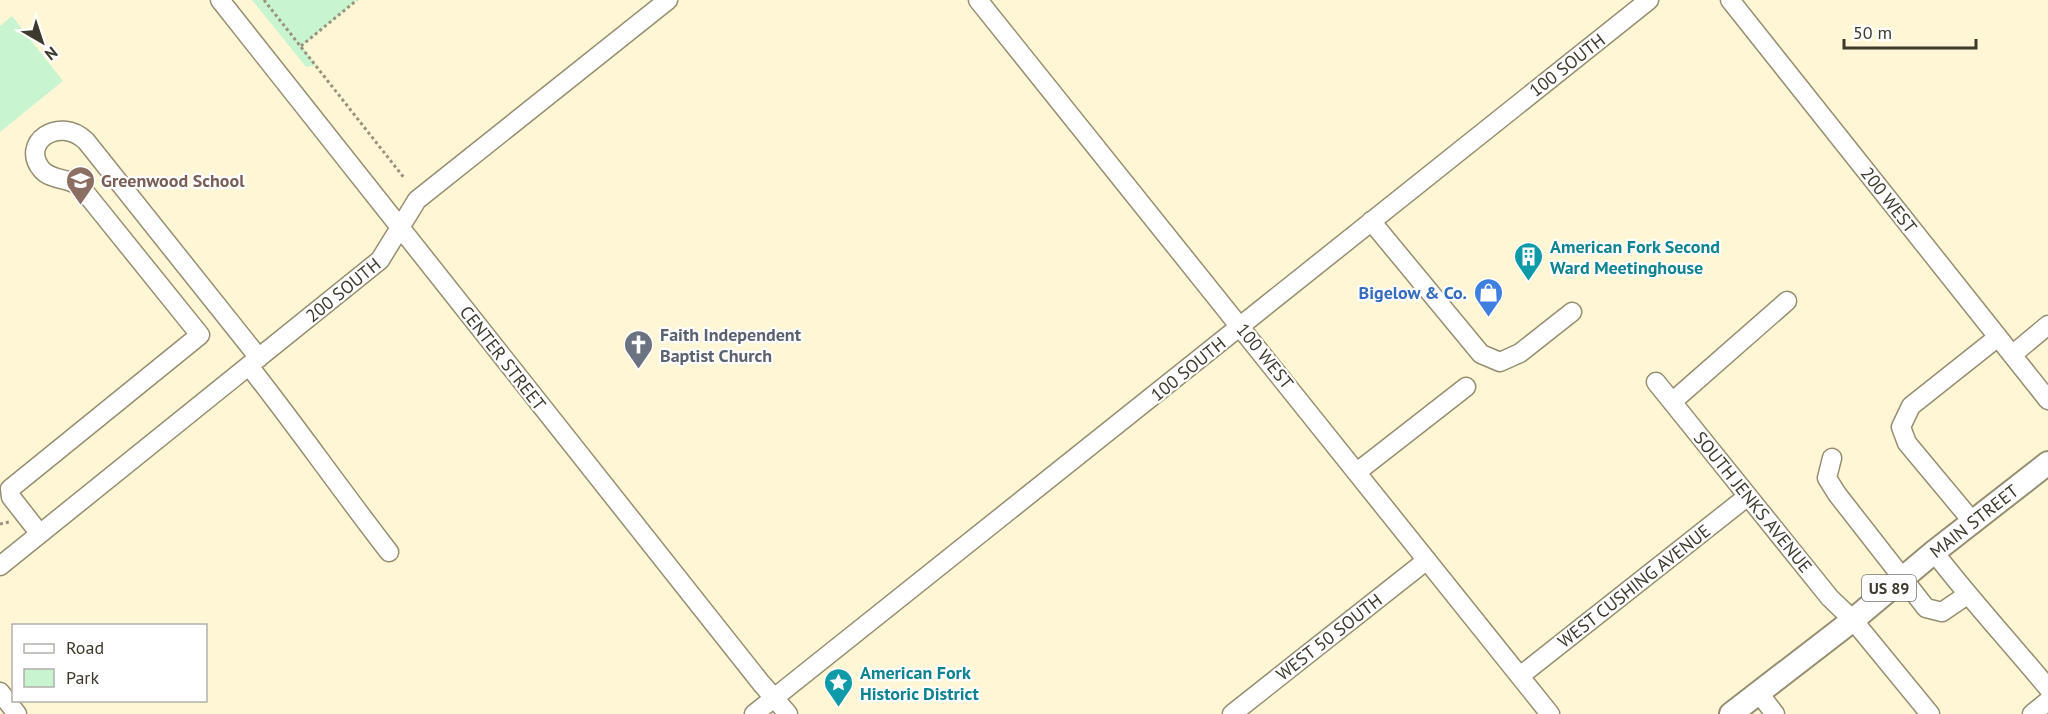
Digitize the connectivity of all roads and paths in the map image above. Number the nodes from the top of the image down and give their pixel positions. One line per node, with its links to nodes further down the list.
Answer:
1 (220, 0): 11 (street, CENTER STREET)
2 (264, 0): 8 (path)
3 (357, 0): 8 (path)
4 (668, 0): 11 (street, 200 SOUTH)
5 (978, 0): 16 (street, 100 WEST)
6 (1649, 0): 10 (street, 100 SOUTH)
7 (1731, 0): 18 (street, 200 WEST)
8 (301, 46): 9 (path)
9 (405, 179)
10 (1371, 220): 13 (street); 16 (street, 100 SOUTH)
11 (400, 228): 20 (street, 200 SOUTH); 44 (street, CENTER STREET)
12 (1787, 301): 24 (street)
13 (1572, 312)
14 (226, 314): 17 (street); 17 (street); 20 (street)
15 (2048, 325): 19 (street)
16 (1240, 326): 27 (street, 100 WEST); 44 (street, 100 SOUTH)
17 (200, 335): 32 (street)
18 (1998, 337): 19 (street, 200 WEST); 29 (street)
19 (2012, 355): 23 (street, 200 WEST)
20 (254, 362): 32 (street, 200 SOUTH); 33 (street)
21 (1656, 382): 24 (street, SOUTH JENKS AVENUE)
22 (1466, 387): 27 (street)
23 (2048, 400)
24 (1672, 402): 28 (street, SOUTH JENKS AVENUE)
25 (1832, 458): 37 (street)
26 (2048, 463): 29 (main road, MAIN STREET / US 89)
27 (1357, 472): 35 (street, 100 WEST)
28 (1748, 496): 39 (street, SOUTH JENKS AVENUE); 40 (street, WEST CUSHING AVENUE)
29 (1972, 521): 34 (main road, MAIN STREET / US 89)
30 (10, 522): 31 (path)
31 (0, 525)
32 (40, 534): 36 (street, 200 SOUTH)
33 (389, 552)
34 (1934, 552): 37 (main road, MAIN STREET / US 89); 38 (street)
35 (1427, 560): 40 (street, 100 WEST); 46 (street, WEST 50 SOUTH)
36 (0, 566)
37 (1901, 578): 38 (street); 39 (main road, MAIN STREET / US 89)
38 (1967, 595): 41 (street)
39 (1853, 620): 43 (main road, MAIN STREET / US 89); 54 (street, SOUTH JENKS AVENUE)
40 (1520, 676): 51 (street, 100 WEST)
41 (2048, 688)
42 (0, 692): 47 (street)
43 (1758, 692): 52 (main road, MAIN STREET / US 89); 53 (street)
44 (775, 699): 48 (street, 100 SOUTH); 49 (street, CENTER STREET)
45 (2048, 701): 55 (street)
46 (1256, 707): 50 (street, WEST 50 SOUTH)
47 (17, 714)
48 (754, 714)
49 (788, 714)
50 (1232, 714)
51 (1550, 714)
52 (1731, 714)
53 (1775, 714)
54 (1930, 714)
55 (2032, 714)

